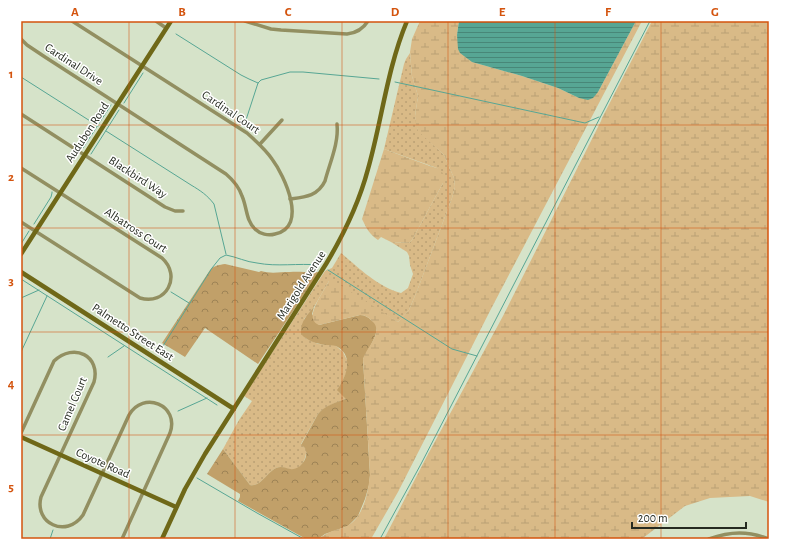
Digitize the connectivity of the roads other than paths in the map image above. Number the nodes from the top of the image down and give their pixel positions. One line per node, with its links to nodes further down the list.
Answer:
1 (72, 21): 9 (street)
2 (156, 21): 7 (street)
3 (171, 21): 7 (main road, Audubon Road)
4 (245, 21): 5 (street)
5 (368, 21)
6 (407, 21): 24 (main road, Marigold Avenue)
7 (166, 28): 9 (main road, Audubon Road)
8 (21, 39): 10 (street, Cardinal Drive)
9 (142, 66): 10 (main road, Audubon Road); 14 (street, Cardinal Court)
10 (117, 104): 15 (main road, Audubon Road); 18 (street, Cardinal Court)
11 (21, 114): 15 (street, Blackbird Way)
12 (282, 120): 14 (street)
13 (337, 124): 18 (street)
14 (260, 144): 18 (street, Cardinal Court)
15 (84, 155): 17 (main road, Audubon Road); 19 (street, Blackbird Way)
16 (21, 168): 17 (street, Albatross Court)
17 (60, 193): 21 (main road, Audubon Road); 21 (street, Albatross Court)
18 (290, 199)
19 (183, 211)
20 (21, 222): 21 (street, Albatross Court)
21 (36, 231): 22 (main road, Audubon Road)
22 (21, 254)
23 (21, 272): 24 (main road, Palmetto Street East)
24 (234, 409): 30 (main road, Marigold Avenue)
25 (21, 433): 27 (street, Camel Court)
26 (21, 437): 27 (main road, Coyote Road)
27 (61, 455): 28 (main road, Coyote Road); 28 (street, Camel Court)
28 (102, 474): 29 (main road, Coyote Road); 29 (street, Camel Court)
29 (143, 492): 30 (main road, Coyote Road); 32 (street, Camel Court)
30 (176, 507): 33 (main road, Marigold Avenue)
31 (724, 534): 34 (street); 35 (street); 36 (street)
32 (122, 539)
33 (162, 539)
34 (709, 539)
35 (726, 539)
36 (769, 539)

